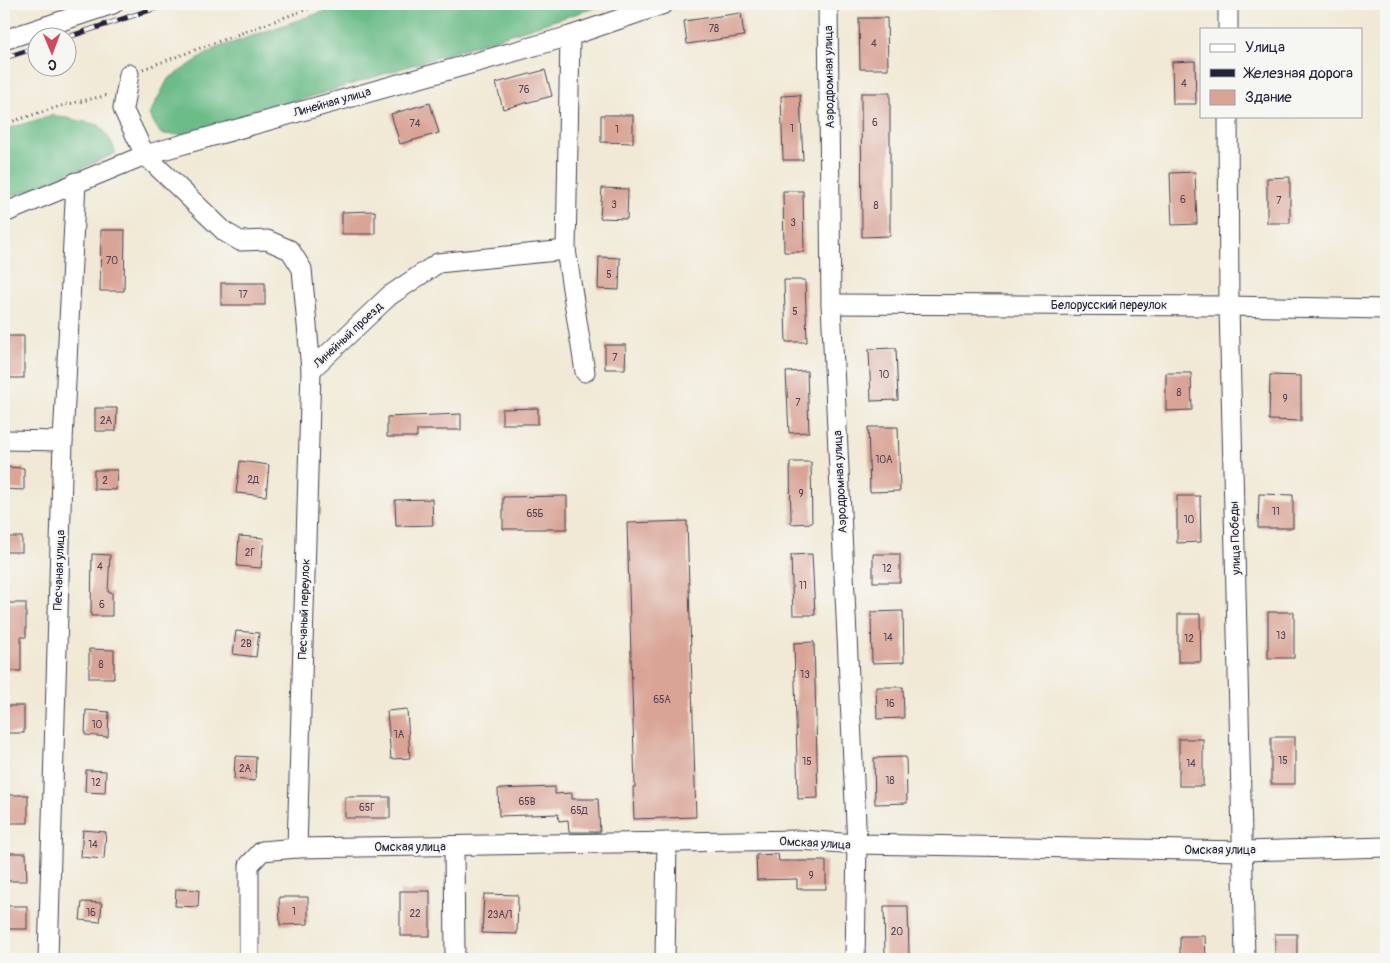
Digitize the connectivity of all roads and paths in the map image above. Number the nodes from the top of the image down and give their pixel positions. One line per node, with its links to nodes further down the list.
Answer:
1 (113, 4): 8 (street)
2 (321, 4): 9 (path)
3 (664, 4): 7 (street, Линейная улица)
4 (828, 4): 16 (street, Аэродромная улица)
5 (1228, 4): 6 (street)
6 (1228, 28)
7 (570, 36): 12 (street, Линейная улица); 15 (street)
8 (4, 40)
9 (129, 74): 11 (path); 12 (street)
10 (1228, 118): 17 (street, улица Победы)
11 (4, 124)
12 (144, 155): 13 (street, Линейная улица); 19 (street, Линейный проезд)
13 (76, 182): 14 (street, Линейная улица); 22 (street, Песчаная улица)
14 (4, 213)
15 (566, 250): 19 (street, Линейный проезд); 20 (street)
16 (831, 304): 17 (street, Белорусский переулок); 24 (street, Аэродромная улица)
17 (1229, 306): 18 (street, Белорусский переулок); 28 (street, улица Победы)
18 (1386, 309)
19 (312, 370): 27 (street, Песчаный переулок)
20 (585, 372)
21 (4, 440): 22 (street)
22 (63, 441): 29 (street, Песчаная улица)
23 (667, 842): 24 (street, Омская улица); 25 (street, Омская улица); 32 (street)
24 (857, 844): 28 (street, Омская улица); 33 (street, Аэродромная улица)
25 (454, 847): 27 (street, Омская улица); 31 (street)
26 (1386, 847): 28 (street, Омская улица)
27 (297, 848): 30 (street, Омская улица)
28 (1244, 851): 34 (street, улица Победы)
29 (48, 959)
30 (249, 959)
31 (455, 959)
32 (665, 959)
33 (856, 959)
34 (1245, 959)

